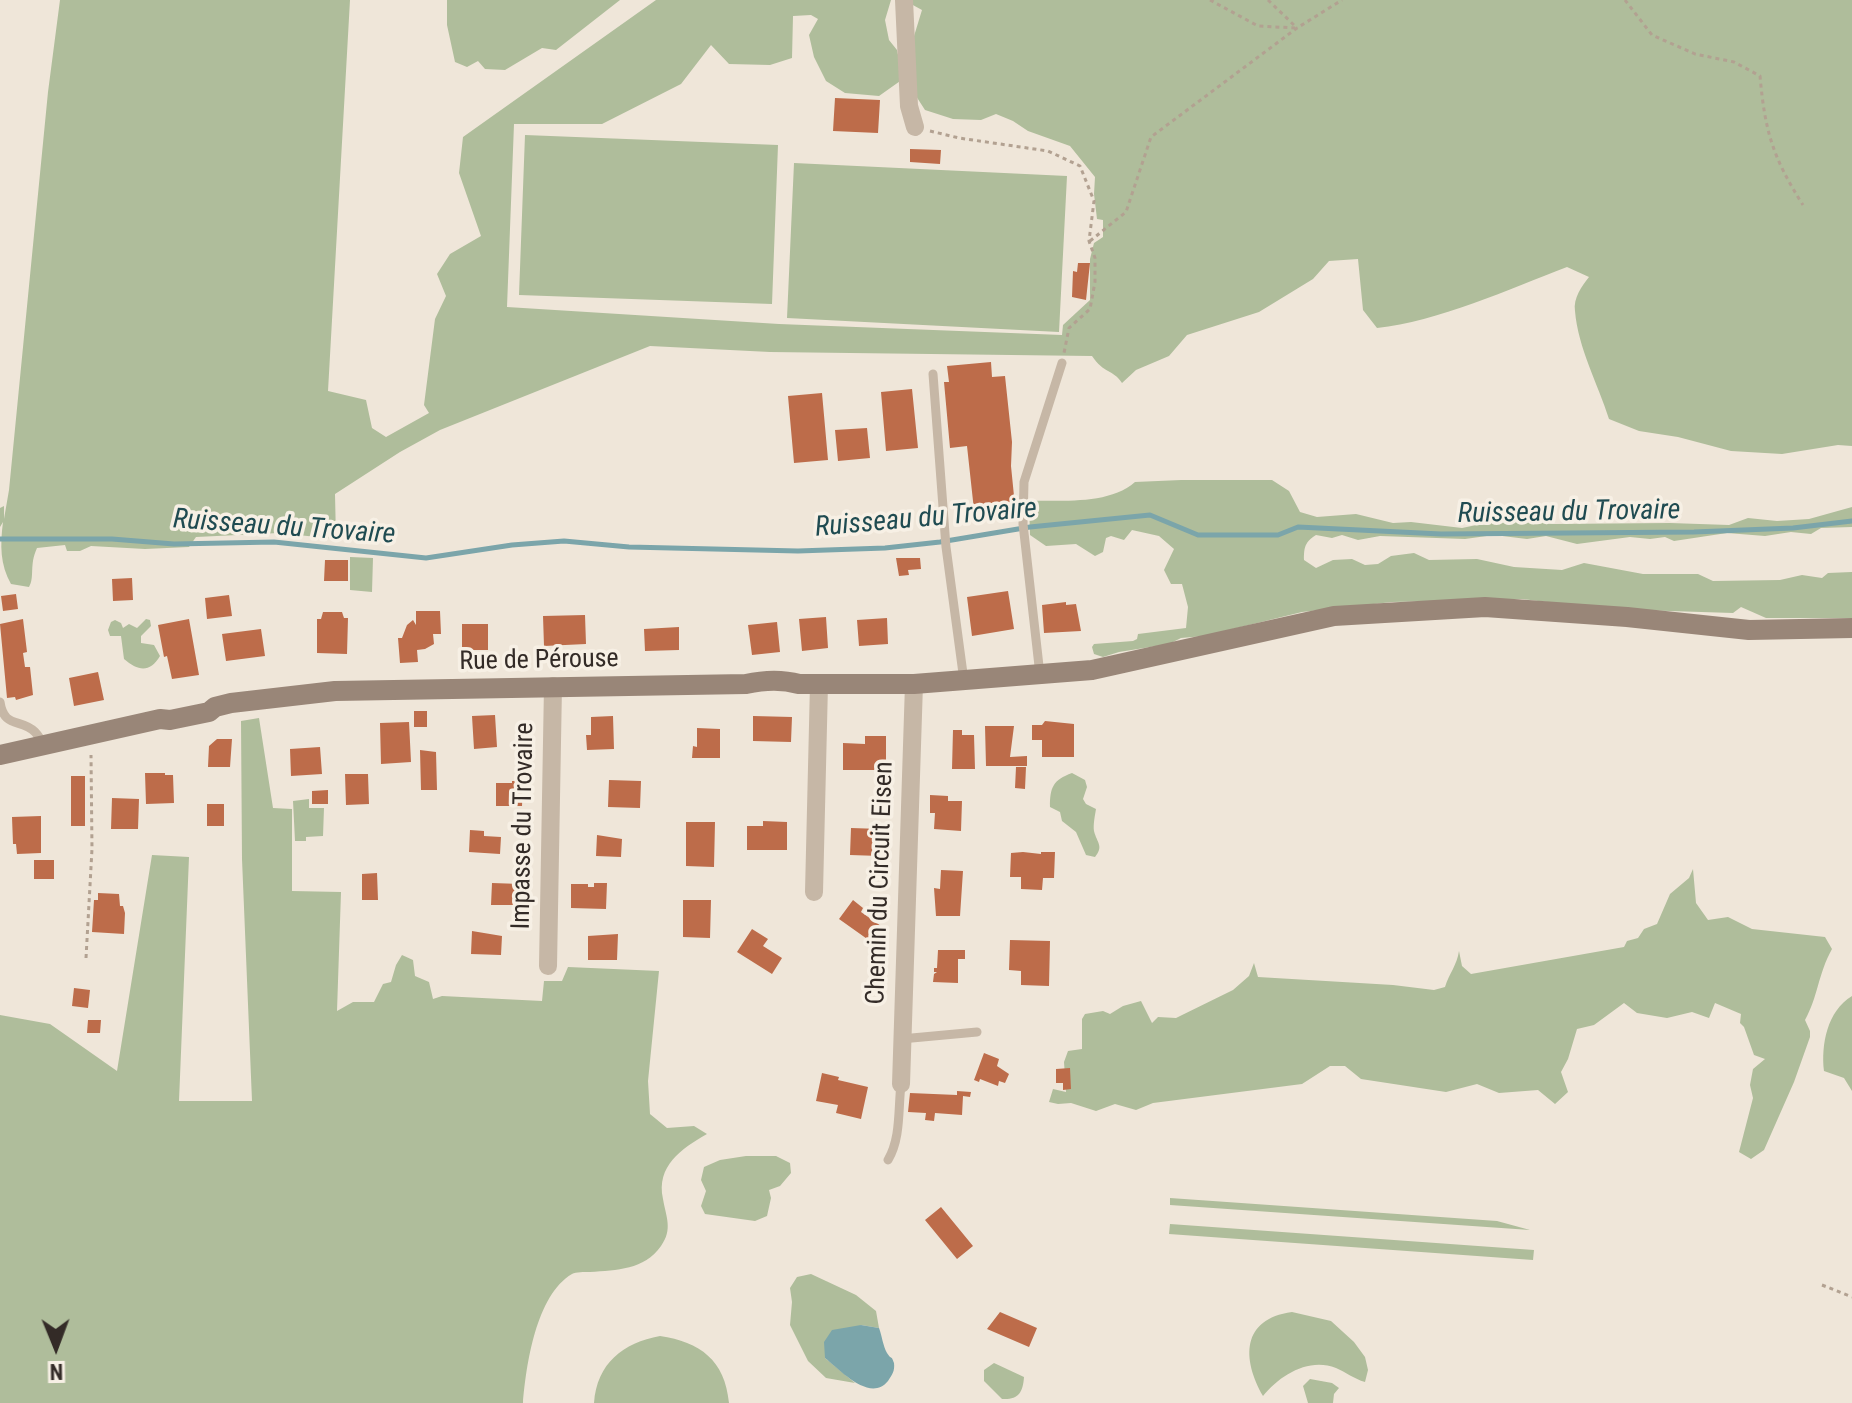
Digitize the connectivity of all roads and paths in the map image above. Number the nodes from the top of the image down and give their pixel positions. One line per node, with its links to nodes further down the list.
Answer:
1 (904, 0): 7 (street)
2 (1210, 0): 6 (path)
3 (1268, 0): 6 (path)
4 (1342, 0): 6 (path)
5 (1625, 0): 8 (path)
6 (1297, 28): 9 (path)
7 (915, 127): 9 (path)
8 (1803, 205)
9 (1089, 241): 10 (path)
10 (1062, 363): 13 (lane)
11 (933, 374): 14 (lane)
12 (1852, 628): 13 (street, Rue de Pérouse)
13 (1040, 675): 14 (street, Rue de Pérouse)
14 (964, 681): 16 (street, Rue de Pérouse)
15 (819, 684): 16 (street, Rue de Pérouse); 17 (street, Rue de Pérouse); 22 (street)
16 (914, 684): 26 (street, Chemin du Circuit Eisen)
17 (553, 686): 19 (street, Rue de Pérouse); 24 (street, Impasse du Trovaire)
18 (0, 702): 20 (lane)
19 (88, 735): 20 (street, Rue de Pérouse); 23 (path)
20 (43, 743): 21 (street, Rue de Pérouse)
21 (0, 755)
22 (814, 892)
23 (86, 958)
24 (548, 966)
25 (977, 1032): 26 (lane)
26 (901, 1039): 27 (street, Chemin du Circuit Eisen)
27 (901, 1084): 28 (lane)
28 (888, 1160)
29 (1822, 1285): 30 (path)
30 (1852, 1297)

